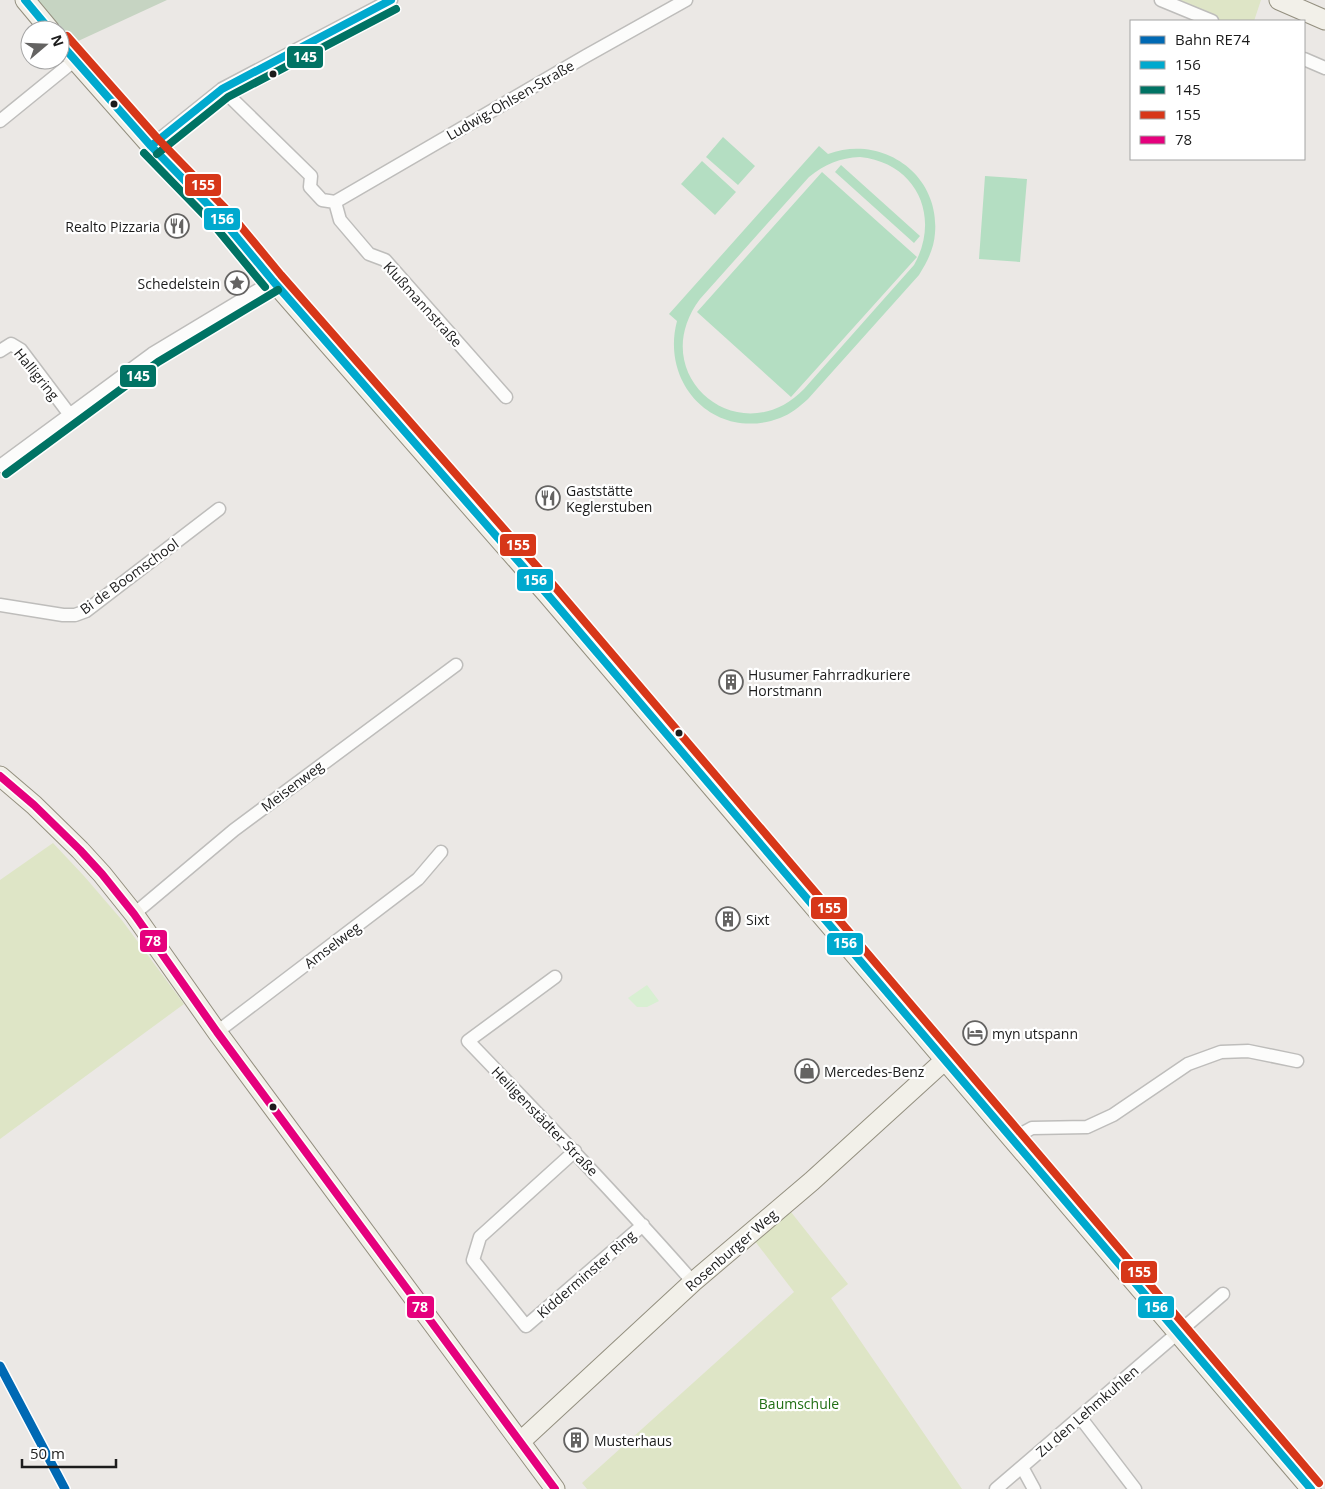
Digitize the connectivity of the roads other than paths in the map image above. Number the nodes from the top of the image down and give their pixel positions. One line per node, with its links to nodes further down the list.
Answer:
1 (24, 0): 7 (street)
2 (391, 0): 14 (street)
3 (686, 0): 17 (street, Ludwig-Ohlsen-Straße)
4 (1161, 0): 8 (street)
5 (1279, 0): 6 (street)
6 (1306, 5): 9 (street)
7 (41, 20)
8 (1210, 20)
9 (1325, 20)
10 (70, 54): 12 (street)
11 (1305, 59): 13 (street)
12 (75, 60): 15 (street); 16 (street)
13 (1325, 68)
14 (222, 89): 16 (street); 17 (street)
15 (0, 122)
16 (151, 146): 18 (street)
17 (335, 202): 20 (street, Klußmannstraße)
18 (273, 281): 21 (street); 31 (street)
19 (0, 351): 21 (street, Halligring)
20 (506, 397)
21 (70, 415): 22 (street)
22 (0, 466)
23 (219, 508): 24 (street, Bi de Boomschool)
24 (0, 605)
25 (456, 665): 28 (street, Meisenweg)
26 (0, 776): 28 (street)
27 (441, 852): 30 (street, Amselweg)
28 (134, 914): 30 (street)
29 (555, 977): 34 (street, Heiligenstädter Straße)
30 (217, 1032): 40 (street)
31 (945, 1060): 33 (street); 36 (street, Rosenburger Weg)
32 (1297, 1061): 33 (street)
33 (1012, 1139): 38 (street)
34 (574, 1151): 35 (street, Heiligenstädter Straße); 35 (street, Kidderminster Ring)
35 (643, 1225): 36 (street, Heiligenstädter Straße)
36 (693, 1282): 40 (street, Rosenburger Weg)
37 (1223, 1294): 38 (street, Zu den Lehmkuhlen)
38 (1177, 1334): 39 (street, Zu den Lehmkuhlen); 46 (street)
39 (1080, 1417): 41 (street, Zu den Lehmkuhlen); 45 (street)
40 (520, 1442): 42 (street)
41 (1022, 1468): 43 (street, Zu den Lehmkuhlen); 44 (street)
42 (555, 1489)
43 (996, 1489)
44 (1034, 1489)
45 (1135, 1489)
46 (1311, 1489)

